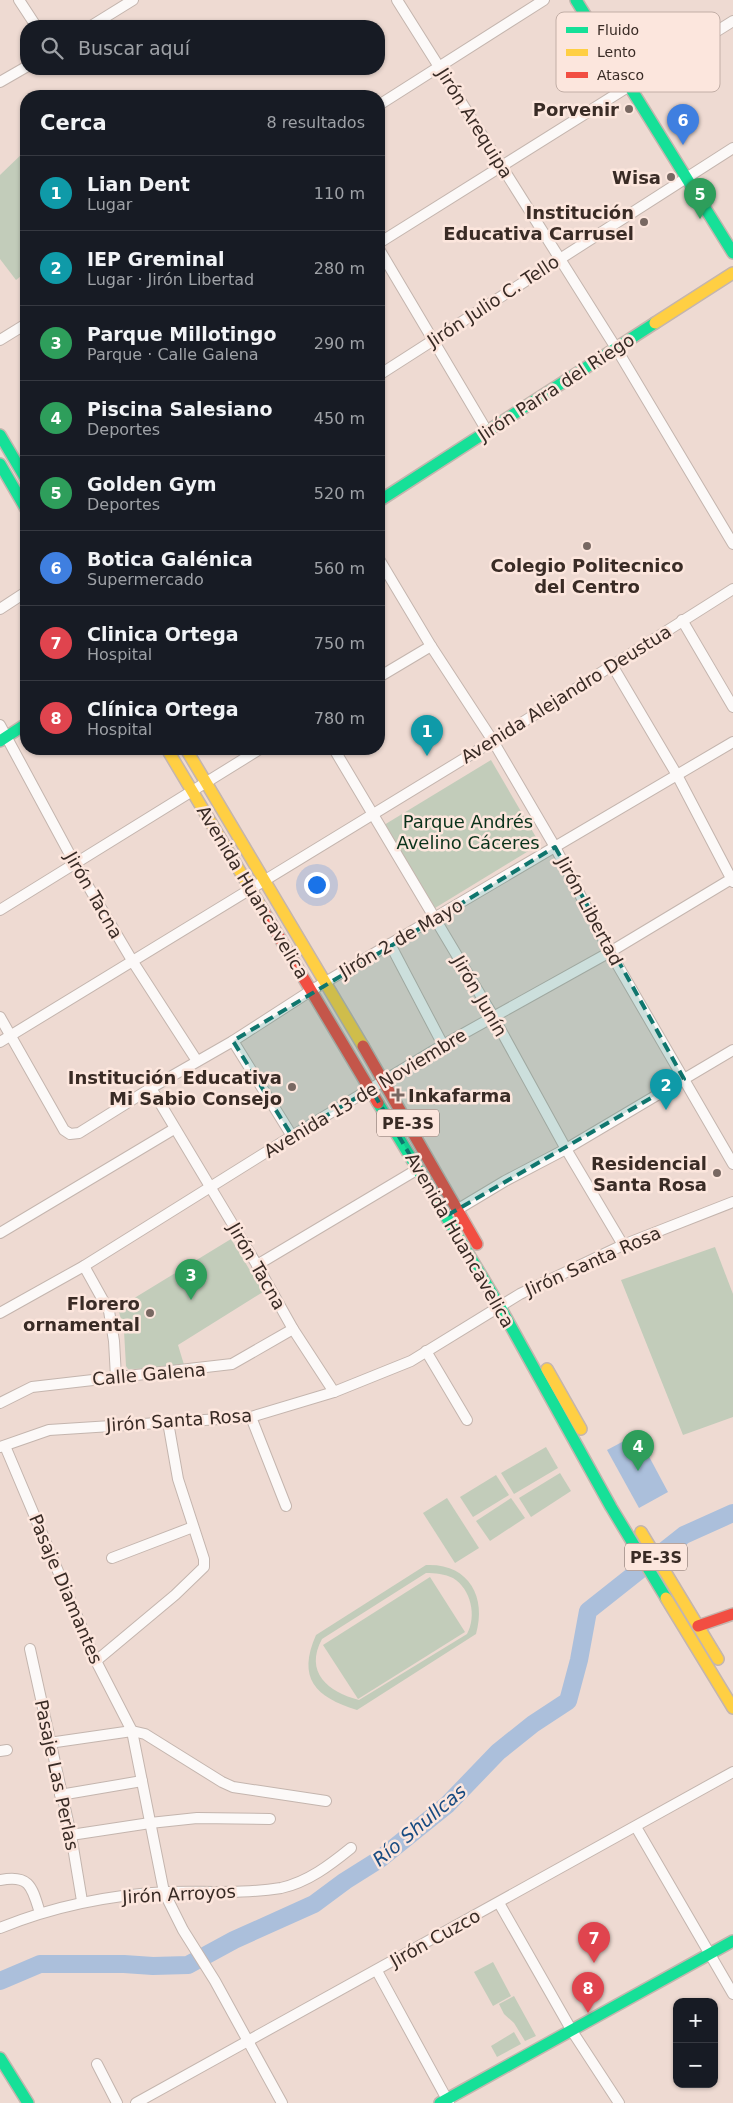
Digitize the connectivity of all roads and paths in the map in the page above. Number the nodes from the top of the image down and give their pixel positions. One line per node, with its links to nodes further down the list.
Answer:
1 (19, 0): 7 (street)
2 (133, 0): 8 (street)
3 (397, 0): 11 (street, Jirón Arequipa)
4 (544, 0): 11 (street)
5 (576, 0): 6 (main road)
6 (584, 12)
7 (32, 20)
8 (101, 20)
9 (733, 21): 10 (street)
10 (720, 29)
11 (440, 67): 16 (street); 18 (street, Jirón Arequipa)
12 (20, 70): 13 (street)
13 (0, 82)
14 (620, 92): 18 (street)
15 (634, 92): 19 (main road)
16 (385, 101)
17 (733, 148): 19 (street, Jirón Julio C. Tello)
18 (502, 166): 20 (street); 22 (street, Jirón Arequipa)
19 (686, 178): 21 (main road); 22 (street, Jirón Julio C. Tello)
20 (385, 239)
21 (733, 252)
22 (560, 258): 27 (street, Jirón Julio C. Tello); 28 (street, Jirón Arequipa)
23 (385, 259): 27 (street)
24 (733, 273): 28 (main road, Jirón Parra del Riego)
25 (20, 328): 26 (street)
26 (0, 340)
27 (433, 340): 29 (street, Jirón Julio C. Tello); 30 (street)
28 (616, 348): 30 (main road, Jirón Parra del Riego); 38 (street, Jirón Arequipa)
29 (385, 371)
30 (487, 431): 36 (main road, Jirón Parra del Riego)
31 (0, 435): 33 (main road)
32 (0, 464): 35 (main road)
33 (20, 465)
34 (20, 475): 35 (street)
35 (4, 482): 37 (main road)
36 (385, 498)
37 (20, 502)
38 (733, 544)
39 (385, 569): 44 (street, Jirón Libertad)
40 (733, 589): 43 (street, Avenida Alejandro Deustua)
41 (20, 596): 42 (street)
42 (0, 609)
43 (682, 620): 45 (street, Avenida Alejandro Deustua); 47 (street)
44 (431, 646): 46 (street); 51 (street, Jirón Libertad)
45 (612, 665): 51 (street, Avenida Alejandro Deustua); 57 (street)
46 (385, 673)
47 (733, 707)
48 (0, 725): 50 (street, Jirón Tacna)
49 (20, 728): 50 (main road)
50 (4, 738): 62 (street, Jirón Tacna)
51 (493, 741): 60 (street, Avenida Alejandro Deustua); 61 (street, Jirón Libertad)
52 (733, 742): 57 (street, Jirón 2 de Mayo)
53 (170, 755): 59 (main road, Avenida Huancavelica / PE-3S)
54 (190, 755): 58 (main road, Avenida Huancavelica / PE-3S)
55 (250, 755): 58 (street)
56 (338, 755): 60 (street, Jirón Junín)
57 (677, 775): 61 (street, Jirón 2 de Mayo); 64 (street)
58 (206, 783): 59 (street); 63 (main road, Avenida Huancavelica / PE-3S)
59 (192, 792): 62 (street); 65 (main road, Avenida Huancavelica / PE-3S)
60 (372, 814): 63 (street, Avenida Alejandro Deustua); 67 (street, Jirón Junín)
61 (555, 847): 67 (street, Jirón 2 de Mayo); 69 (street, Jirón Libertad)
62 (75, 864): 66 (street); 70 (street, Jirón Tacna)
63 (264, 879): 65 (street, Avenida Alejandro Deustua); 71 (main road, Avenida Huancavelica / PE-3S)
64 (732, 879): 69 (street, Avenida 13 de Noviembre)
65 (250, 888): 70 (street, Avenida Alejandro Deustua); 72 (main road, Avenida Huancavelica / PE-3S)
66 (0, 910)
67 (434, 918): 68 (street, Jirón 2 de Mayo); 73 (street, Jirón Junín)
68 (390, 944): 71 (street, Jirón 2 de Mayo); 78 (street)
69 (610, 952): 73 (street, Avenida 13 de Noviembre); 81 (street, Jirón Libertad)
70 (133, 962): 75 (street, Avenida Alejandro Deustua); 80 (street, Jirón Tacna)
71 (325, 982): 72 (street, Jirón 2 de Mayo); 82 (main road, Avenida Huancavelica / PE-3S)
72 (312, 990): 76 (street, Jirón 2 de Mayo); 84 (main road, Avenida Huancavelica / PE-3S)
73 (493, 1016): 78 (street, Avenida 13 de Noviembre); 87 (street, Jirón Junín)
74 (0, 1017): 75 (street)
75 (10, 1036): 77 (street, Avenida Alejandro Deustua); 83 (street, Jirón 2 de Mayo)
76 (233, 1041): 80 (street, Jirón 2 de Mayo); 86 (street)
77 (0, 1042)
78 (443, 1045): 82 (street, Avenida 13 de Noviembre)
79 (733, 1050): 81 (street)
80 (197, 1061): 83 (street, Jirón 2 de Mayo)
81 (684, 1079): 87 (street); 88 (street, Jirón Libertad)
82 (384, 1081): 84 (street, Avenida 13 de Noviembre); 92 (main road, Avenida Huancavelica / PE-3S)
83 (151, 1088): 85 (street, Jirón Tacna)
84 (371, 1089): 86 (street, Avenida 13 de Noviembre); 89 (main road, Avenida Huancavelica / PE-3S)
85 (174, 1129): 90 (street, Jirón Tacna); 94 (street)
86 (292, 1136): 90 (street, Avenida 13 de Noviembre)
87 (566, 1149): 92 (street); 95 (street, Jirón Junín)
88 (733, 1164)
89 (418, 1169): 93 (main road, Avenida Huancavelica / PE-3S); 97 (street)
90 (210, 1188): 96 (street, Avenida 13 de Noviembre); 97 (street, Jirón Tacna)
91 (733, 1202): 95 (street, Jirón Santa Rosa)
92 (457, 1210): 93 (street); 98 (main road, Avenida Huancavelica / PE-3S)
93 (446, 1216): 98 (main road, Avenida Huancavelica / PE-3S)
94 (0, 1233)
95 (623, 1245): 98 (street, Jirón Santa Rosa)
96 (84, 1266): 99 (street, Avenida 13 de Noviembre); 102 (street)
97 (257, 1266): 100 (street, Jirón Tacna)
98 (504, 1302): 101 (street, Jirón Santa Rosa); 108 (main road, Avenida Huancavelica / PE-3S); 119 (main road, Avenida Huancavelica / PE-3S)
99 (0, 1313)
100 (293, 1329): 102 (street, Calle Galena); 103 (street, Jirón Tacna)
101 (426, 1351): 103 (street, Jirón Santa Rosa); 106 (street)
102 (116, 1377): 104 (street, Calle Galena)
103 (334, 1392): 105 (street, Jirón Santa Rosa)
104 (0, 1403)
105 (251, 1417): 107 (street, Jirón Santa Rosa); 110 (street)
106 (467, 1420)
107 (168, 1422): 109 (street, Jirón Santa Rosa); 112 (street)
108 (589, 1442)
109 (2, 1447): 117 (street, Pasaje Diamantes)
110 (286, 1506)
111 (636, 1525): 115 (main road, PE-3S)
112 (193, 1527): 113 (street); 117 (street)
113 (112, 1558)
114 (733, 1614): 115 (main road)
115 (698, 1626): 118 (main road, PE-3S)
116 (30, 1649): 121 (street, Pasaje Las Perlas)
117 (96, 1661): 120 (street, Pasaje Diamantes)
118 (724, 1670)
119 (733, 1708)
120 (132, 1731): 121 (street); 123 (street, Pasaje Diamantes); 125 (street)
121 (49, 1743): 124 (street, Pasaje Las Perlas)
122 (733, 1772): 128 (street, Jirón Cuzco)
123 (142, 1781): 124 (street); 127 (street, Pasaje Diamantes)
124 (60, 1795): 129 (street, Pasaje Las Perlas)
125 (326, 1801)
126 (270, 1819): 127 (street)
127 (150, 1823): 129 (street); 132 (street, Pasaje Diamantes)
128 (636, 1827): 134 (street, Jirón Cuzco); 138 (street)
129 (71, 1835): 133 (street, Pasaje Las Perlas)
130 (351, 1848): 132 (street, Jirón Arroyos)
131 (0, 1880): 135 (street)
132 (164, 1892): 133 (street, Jirón Arroyos); 142 (street, Pasaje Diamantes)
133 (82, 1901): 135 (street, Jirón Arroyos)
134 (499, 1903): 139 (street, Jirón Cuzco); 141 (street)
135 (40, 1912): 136 (street, Jirón Arroyos)
136 (0, 1928)
137 (733, 1941): 138 (main road)
138 (710, 1954): 140 (street); 141 (main road)
139 (377, 1971): 142 (street, Jirón Cuzco); 145 (street)
140 (733, 1994)
141 (572, 2031): 145 (main road); 150 (street)
142 (248, 2041): 148 (street, Jirón Cuzco); 149 (street, Pasaje Diamantes)
143 (0, 2058): 146 (main road)
144 (96, 2064): 147 (street)
145 (445, 2102)
146 (28, 2103)
147 (118, 2103)
148 (136, 2103)
149 (282, 2103)
150 (619, 2103)

